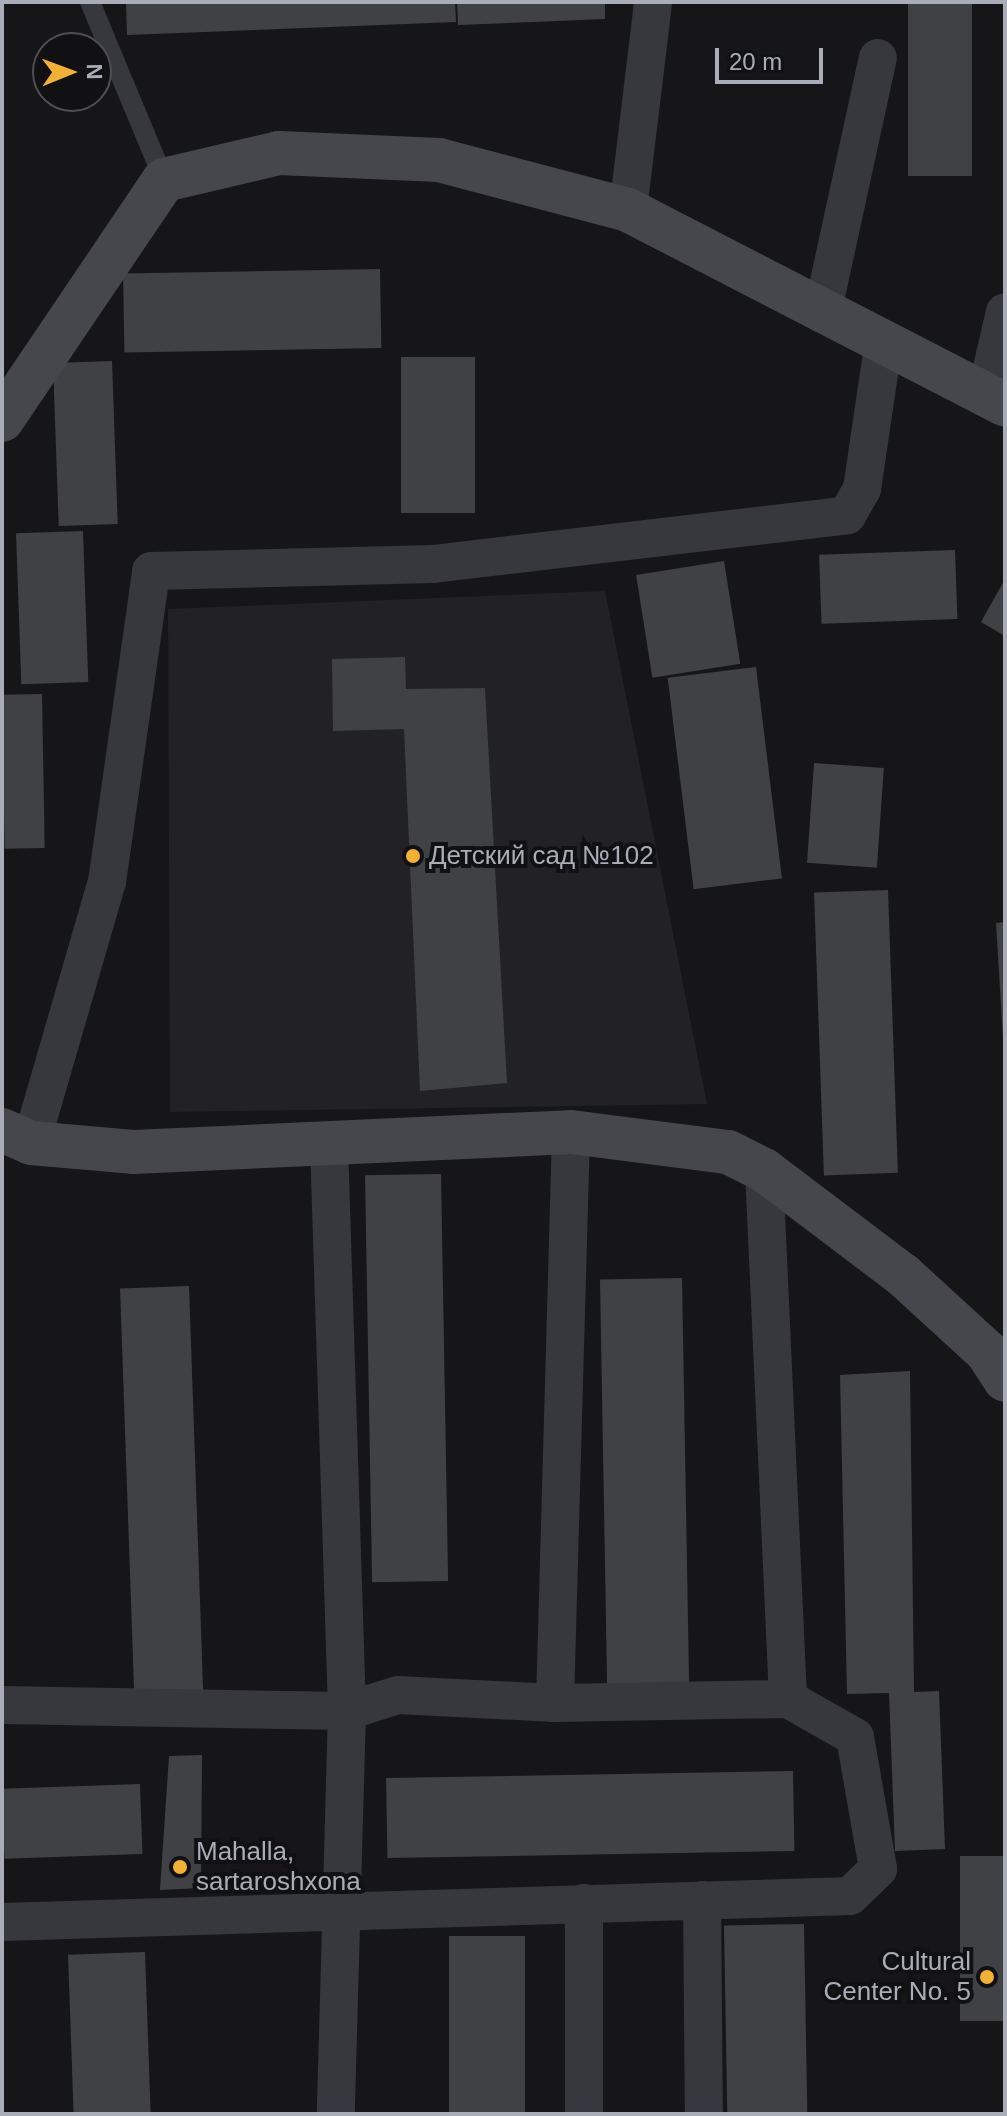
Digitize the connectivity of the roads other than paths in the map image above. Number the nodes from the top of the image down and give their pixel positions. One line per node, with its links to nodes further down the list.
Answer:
1 (90, 2): 4 (lane)
2 (653, 2): 5 (street)
3 (878, 58): 7 (street)
4 (164, 180): 5 (street); 10 (street)
5 (628, 210): 7 (street)
6 (1005, 312): 9 (street)
7 (822, 314): 8 (street)
8 (883, 346): 9 (street); 12 (street)
9 (996, 399)
10 (2, 420)
11 (571, 1132): 13 (street); 14 (street); 17 (street)
12 (17, 1137): 13 (street)
13 (329, 1144): 19 (street)
14 (764, 1170): 15 (street); 16 (street)
15 (1005, 1380)
16 (788, 1699): 17 (street); 20 (street)
17 (555, 1703): 19 (street)
18 (2, 1705): 19 (street)
19 (347, 1711): 22 (street)
20 (702, 1900): 21 (street); 26 (street)
21 (584, 1903): 22 (street); 25 (street)
22 (346, 1914): 23 (street); 24 (street)
23 (2, 1922)
24 (336, 2114)
25 (584, 2114)
26 (704, 2114)

